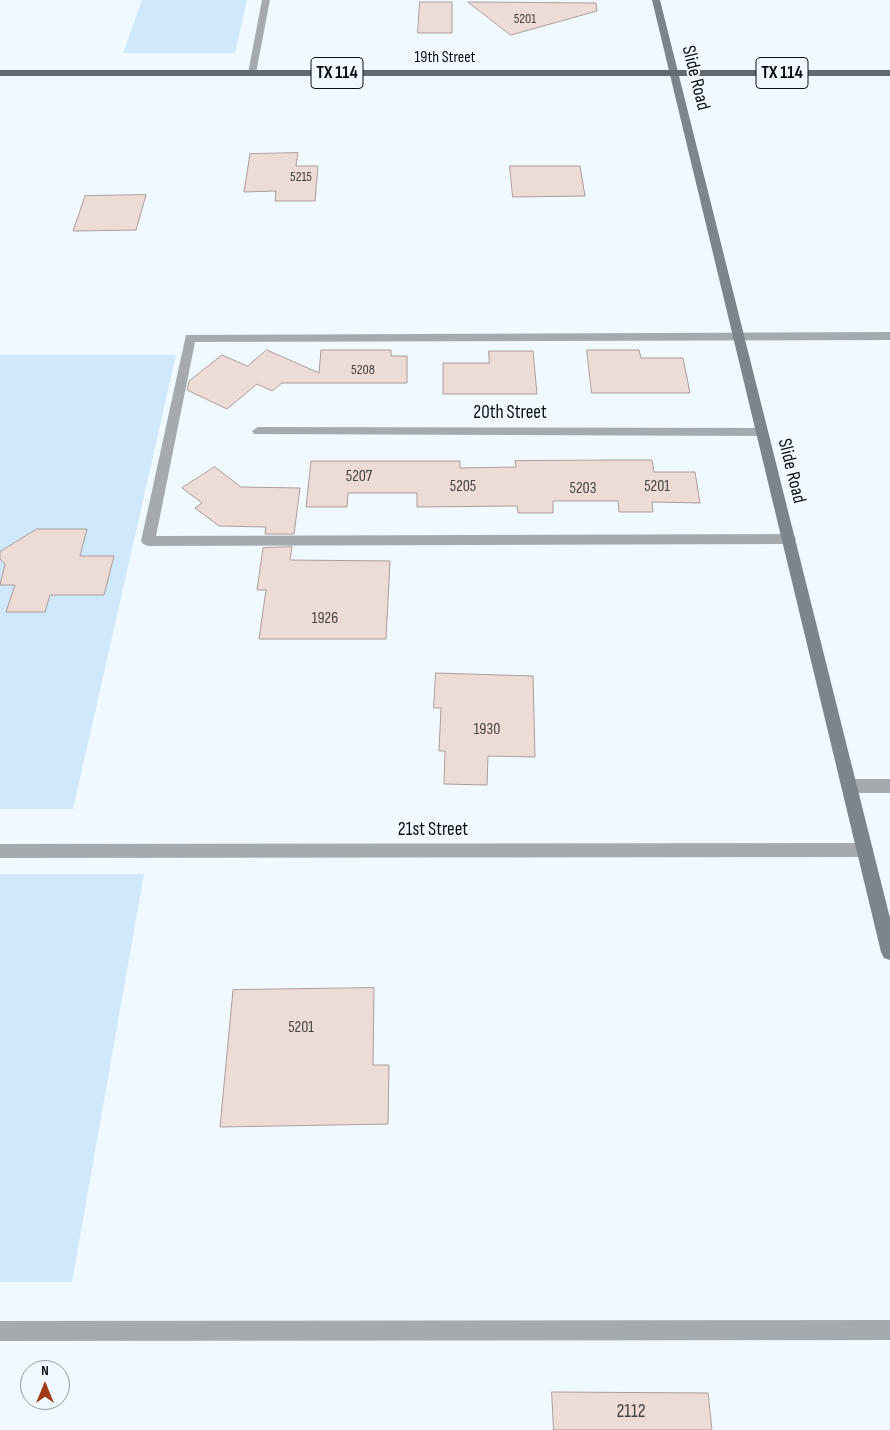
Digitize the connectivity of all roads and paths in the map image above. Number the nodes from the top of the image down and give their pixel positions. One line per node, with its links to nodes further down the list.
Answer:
1 (266, 0): 4 (street)
2 (656, 0): 5 (main road, Slide Road)
3 (0, 73): 4 (main road, 19th Street / TX 114)
4 (252, 73): 5 (main road, 19th Street / TX 114)
5 (674, 73): 6 (main road, 19th Street / TX 114); 7 (main road, Slide Road)
6 (890, 73)
7 (739, 336): 8 (street); 10 (main road, Slide Road); 11 (street)
8 (890, 336)
9 (258, 431): 10 (street, 20th Street)
10 (762, 432): 11 (main road, Slide Road)
11 (788, 539): 12 (main road, Slide Road)
12 (849, 786): 13 (street); 14 (main road, Slide Road)
13 (890, 786)
14 (865, 850): 15 (street, 21st Street); 16 (main road, Slide Road)
15 (0, 851)
16 (890, 952)
17 (890, 1330): 18 (street)
18 (0, 1331)

